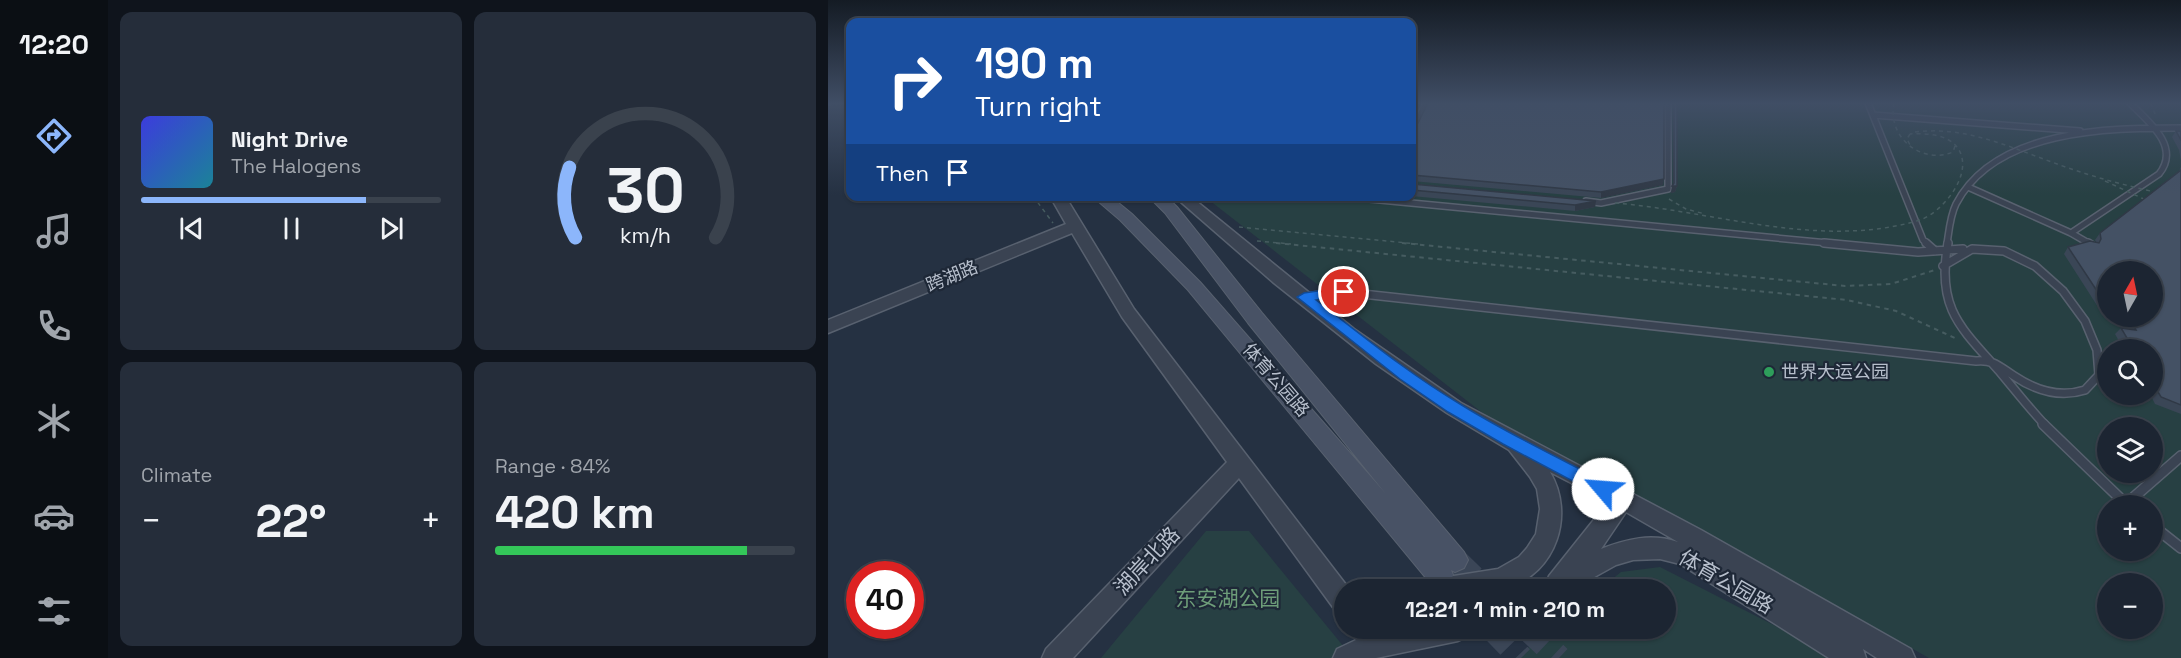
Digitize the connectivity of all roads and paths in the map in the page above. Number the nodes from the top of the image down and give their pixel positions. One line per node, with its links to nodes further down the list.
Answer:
1 (1668, 134): 14 (lane)
2 (1880, 134): 32 (lane)
3 (1897, 134): 9 (path, bridge)
4 (1910, 134): 8 (path, bridge); 9 (path, bridge)
5 (1962, 134): 10 (path, bridge)
6 (2082, 134): 11 (lane)
7 (2157, 134): 26 (lane)
8 (1955, 146): 9 (path, bridge); 23 (path, bridge)
9 (1911, 147)
10 (2097, 177): 12 (path, bridge); 15 (path, bridge)
11 (1968, 187): 26 (lane); 28 (lane)
12 (2157, 192)
13 (1664, 194): 23 (path, bridge)
14 (1578, 200)
15 (2147, 200)
16 (1038, 201): 25 (path)
17 (1059, 201): 25 (street)
18 (1106, 201): 49 (main road, 体育公园路)
19 (1161, 201): 46 (main road, 体育公园路)
20 (1189, 201): 24 (street)
21 (1390, 201): 32 (lane)
22 (1615, 203): 23 (path, bridge)
23 (1705, 214)
24 (1216, 225): 27 (street); 33 (path)
25 (1068, 229): 35 (street, 跨湖路); 40 (street)
26 (2071, 233): 29 (lane)
27 (1233, 239): 34 (street); 36 (path)
28 (1948, 239): 30 (lane); 31 (lane)
29 (2091, 245)
30 (1968, 249): 31 (lane); 33 (lane); 37 (lane)
31 (1947, 250): 32 (lane); 33 (lane)
32 (1935, 251)
33 (1943, 266): 37 (lane)
34 (1304, 297): 37 (lane); 38 (street)
35 (828, 327)
36 (1960, 340)
37 (1989, 360): 41 (lane)
38 (1508, 440): 43 (street, 体育公园路); 50 (street)
39 (2181, 456): 42 (lane)
40 (1239, 464): 47 (street); 55 (street, 湖岸北路)
41 (2116, 495)
42 (2138, 495)
43 (1622, 499): 51 (street); 58 (street, 体育公园路)
44 (2163, 534): 45 (lane)
45 (2181, 548)
46 (1455, 560)
47 (1323, 573): 48 (street); 53 (street)
48 (1334, 579)
49 (1438, 579)
50 (1505, 579)
51 (1561, 579)
52 (1569, 579): 57 (street, 体育公园路)
53 (1334, 588)
54 (1367, 639): 56 (street)
55 (1055, 658)
56 (1346, 658)
57 (1853, 658)
58 (1902, 658)

